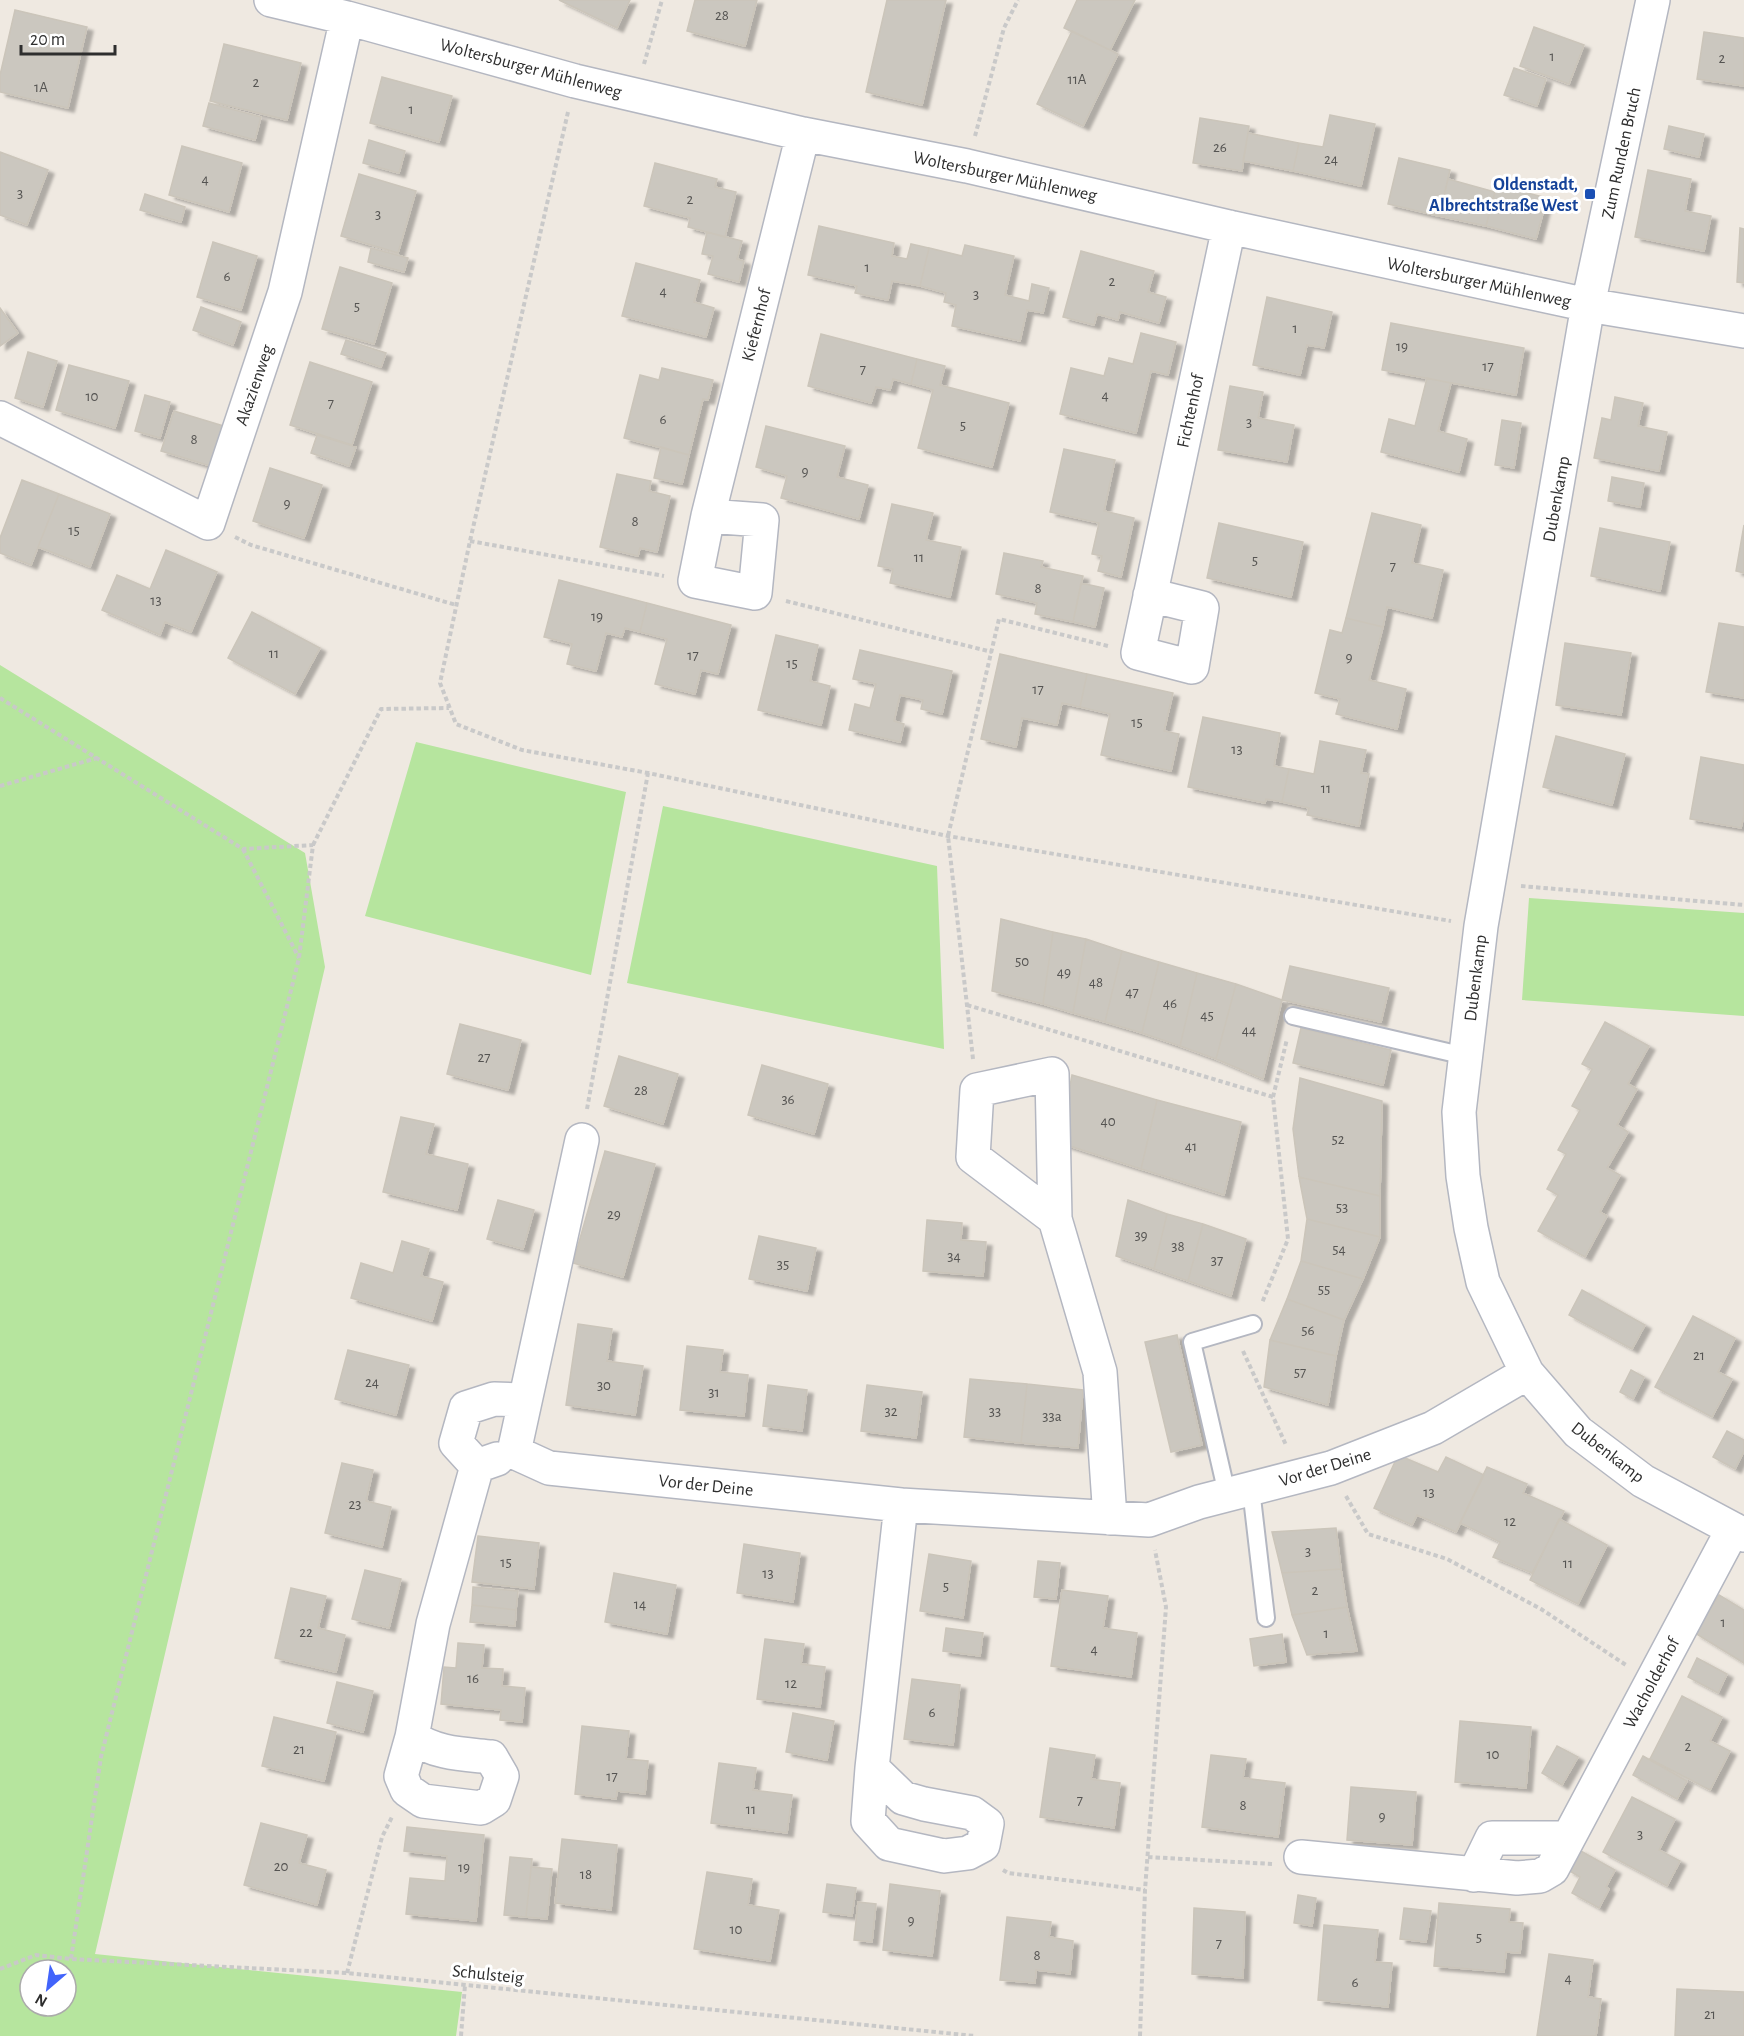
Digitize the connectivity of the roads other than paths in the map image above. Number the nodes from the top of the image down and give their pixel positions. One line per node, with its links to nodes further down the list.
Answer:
1 (271, 0): 3 (street, Woltersburger Mühlenweg)
2 (1653, 0): 6 (street, Zum Runden Bruch)
3 (347, 18): 4 (street, Woltersburger Mühlenweg); 8 (street, Akazienweg)
4 (804, 134): 5 (street, Woltersburger Mühlenweg); 9 (street, Kiefernhof)
5 (1229, 227): 6 (street, Woltersburger Mühlenweg); 10 (street, Fichtenhof)
6 (1588, 305): 7 (street, Woltersburger Mühlenweg); 12 (street, Dubenkamp)
7 (1744, 331)
8 (0, 418)
9 (708, 516): 9 (street, Kiefernhof)
10 (1150, 595): 10 (street, Fichtenhof)
11 (1293, 1016): 12 (lane)
12 (1465, 1056): 16 (street, Dubenkamp)
13 (582, 1140): 17 (street)
14 (1055, 1219): 14 (street); 22 (street)
15 (1253, 1324): 20 (lane)
16 (1527, 1373): 20 (street, Vor der Deine); 23 (street, Dubenkamp)
17 (524, 1400): 18 (street); 19 (street)
18 (514, 1452): 19 (street); 21 (street, Vor der Deine)
19 (477, 1466): 25 (street)
20 (1239, 1492): 22 (street, Vor der Deine); 24 (lane)
21 (901, 1505): 22 (street, Vor der Deine); 26 (street)
22 (1110, 1518)
23 (1739, 1532): 27 (street, Wacholderhof)
24 (1266, 1618)
25 (412, 1737): 25 (street)
26 (872, 1768): 26 (street)
27 (1301, 1857)

